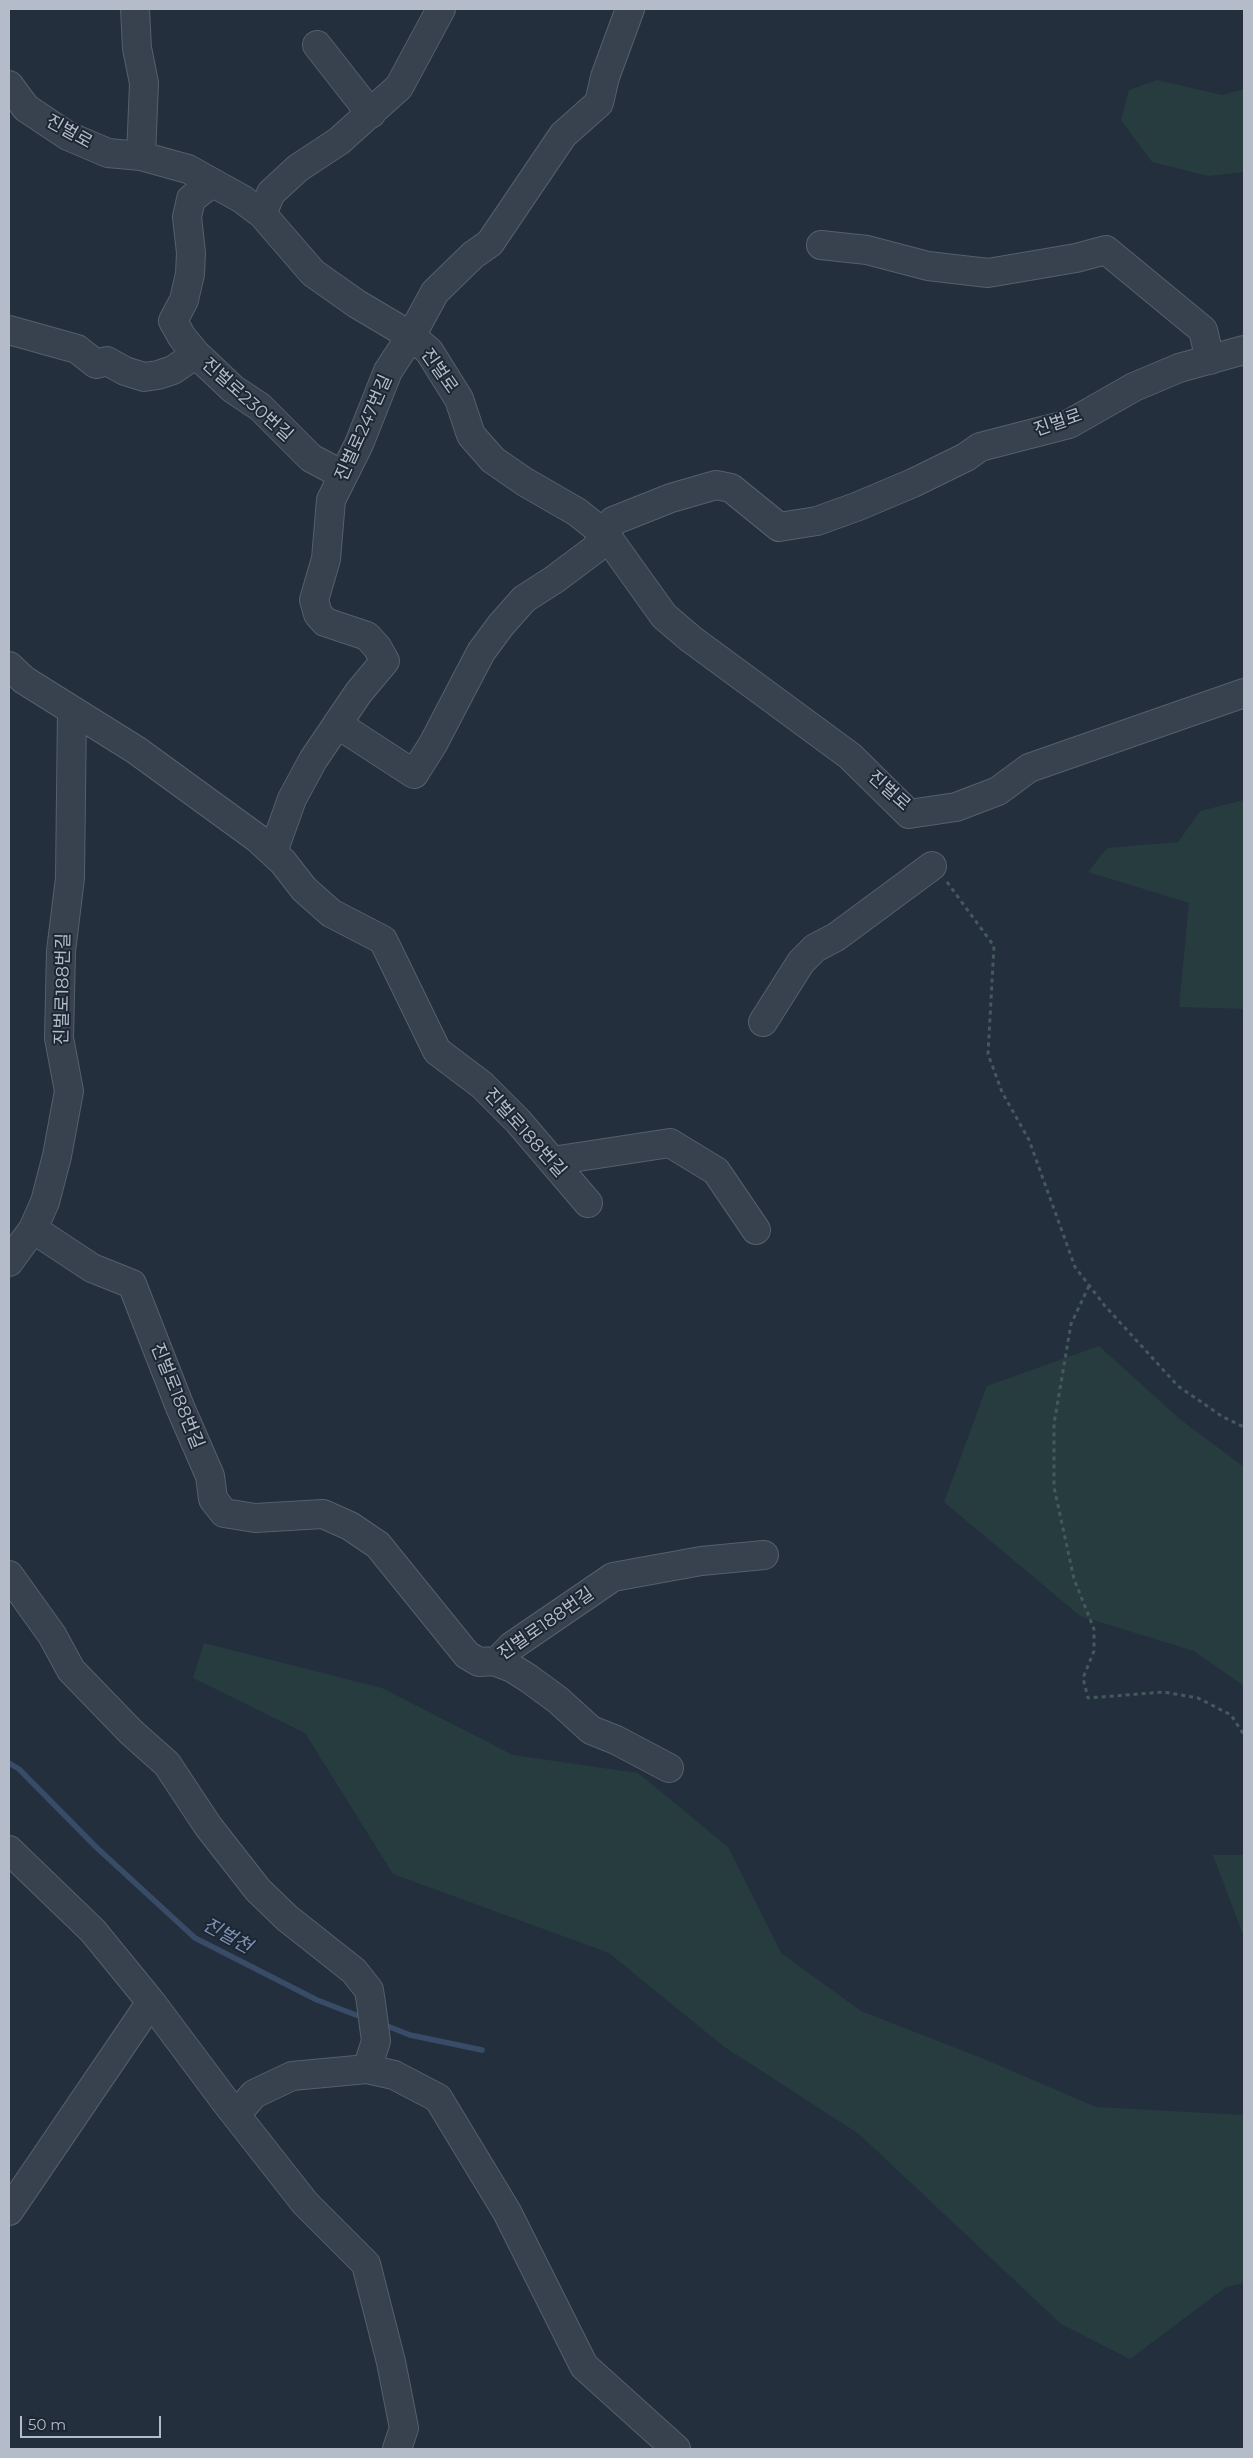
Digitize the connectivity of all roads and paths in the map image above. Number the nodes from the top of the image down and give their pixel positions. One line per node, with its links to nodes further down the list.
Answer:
1 (135, 9): 7 (street)
2 (441, 9): 6 (street)
3 (630, 9): 12 (street, 진벌로247번길)
4 (317, 45): 6 (street)
5 (9, 84): 7 (street, 진벌로)
6 (371, 114): 9 (street)
7 (142, 156): 8 (street, 진벌로)
8 (212, 182): 9 (street, 진벌로); 14 (street)
9 (262, 214): 12 (street, 진벌로)
10 (821, 245): 15 (street)
11 (9, 330): 14 (street, 진벌로230번길)
12 (411, 336): 16 (street, 진벌로247번길); 17 (street, 진벌로)
13 (1244, 350): 15 (street, 진벌로)
14 (196, 354): 16 (street, 진벌로230번길)
15 (1210, 360): 17 (street, 진벌로)
16 (343, 475): 21 (street, 진벌로247번길)
17 (604, 534): 19 (street, 진벌로); 21 (street, 진벌로)
18 (9, 666): 20 (street, 진벌로188번길)
19 (1244, 693)
20 (72, 710): 22 (street, 진벌로188번길); 27 (street, 진벌로188번길)
21 (337, 724): 22 (street, 진벌로247번길)
22 (273, 852): 25 (street, 진벌로188번길)
23 (932, 866): 24 (street); 30 (path)
24 (763, 1022)
25 (552, 1162): 26 (street, 진벌로188번길); 28 (street)
26 (588, 1203)
27 (33, 1229): 29 (street); 34 (street, 진벌로188번길)
28 (756, 1230)
29 (9, 1262)
30 (1089, 1286): 31 (path); 35 (path)
31 (1244, 1427)
32 (764, 1555): 34 (street, 진벌로188번길)
33 (9, 1575): 39 (street)
34 (494, 1661): 36 (street)
35 (1244, 1735)
36 (669, 1768)
37 (9, 1850): 38 (street)
38 (151, 2002): 40 (street); 41 (street)
39 (367, 2069): 40 (street); 43 (street)
40 (236, 2116): 42 (street)
41 (9, 2211)
42 (397, 2449)
43 (676, 2449)

